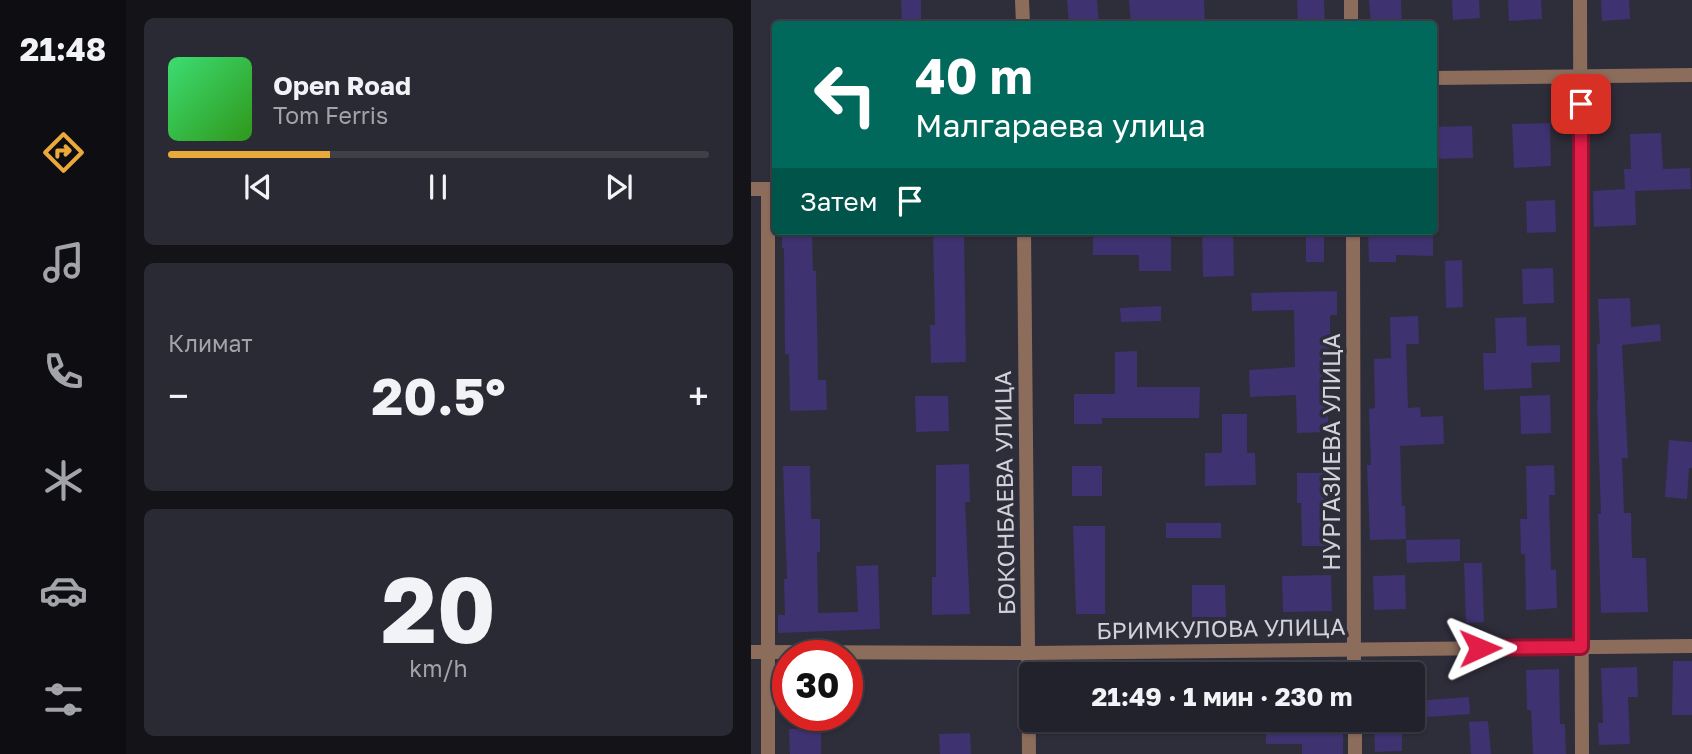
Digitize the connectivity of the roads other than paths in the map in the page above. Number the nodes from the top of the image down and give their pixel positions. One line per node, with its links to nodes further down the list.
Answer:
1 (1022, 0): 4 (street)
2 (1351, 0): 5 (street)
3 (1580, 0): 7 (street)
4 (1022, 21)
5 (1351, 21)
6 (1692, 75): 7 (street)
7 (1581, 76): 8 (street); 14 (street)
8 (1437, 78)
9 (751, 189): 10 (street)
10 (772, 189): 17 (street)
11 (1024, 235): 18 (street, БОКОНБАЕВА УЛИЦА)
12 (1353, 235): 15 (street, НУРГАЗИЕВА УЛИЦА)
13 (1692, 646): 14 (street, БРИМКУЛОВА УЛИЦА)
14 (1581, 647): 15 (street, БРИМКУЛОВА УЛИЦА); 24 (street)
15 (1354, 650): 18 (street, БРИМКУЛОВА УЛИЦА); 19 (street, НУРГАЗИЕВА УЛИЦА)
16 (751, 652): 17 (street, БРИМКУЛОВА УЛИЦА)
17 (768, 652): 18 (street, БРИМКУЛОВА УЛИЦА); 21 (street)
18 (1028, 653): 22 (street, БОКОНБАЕВА УЛИЦА)
19 (1354, 662)
20 (1355, 732): 23 (street)
21 (768, 754)
22 (1029, 754)
23 (1355, 754)
24 (1582, 754)

